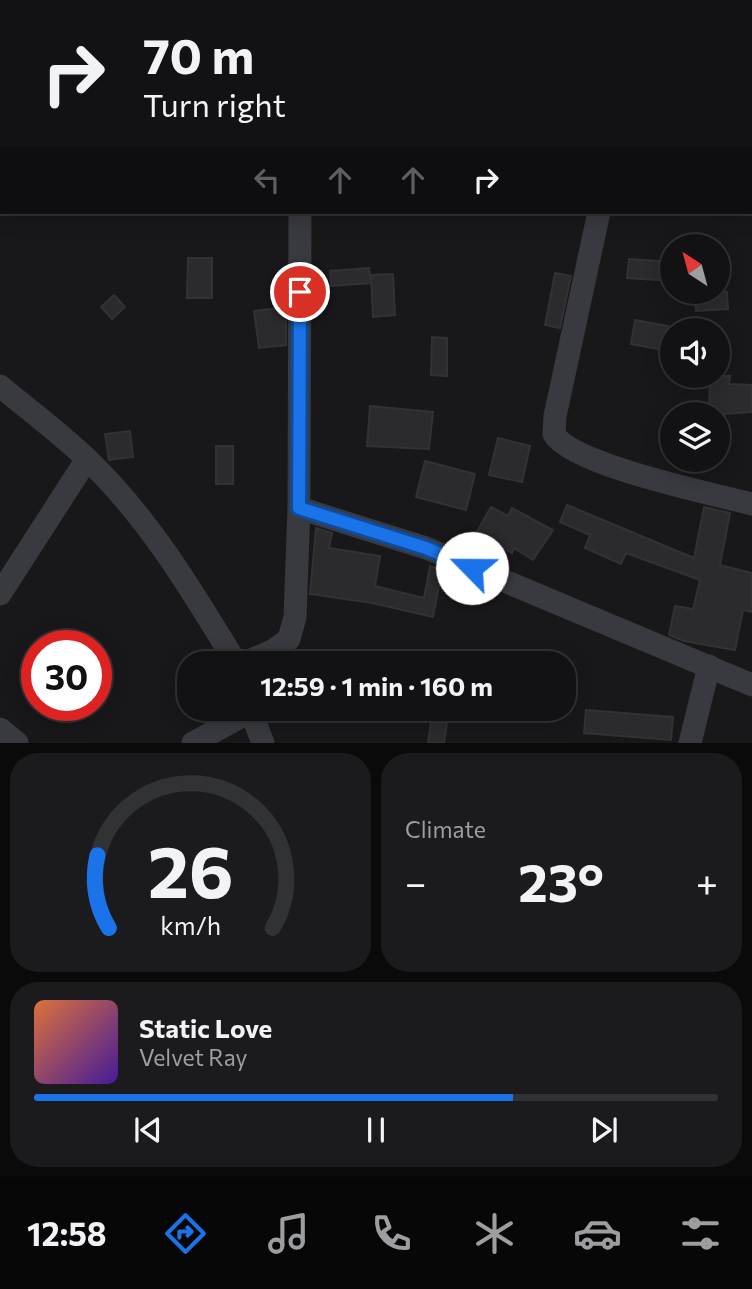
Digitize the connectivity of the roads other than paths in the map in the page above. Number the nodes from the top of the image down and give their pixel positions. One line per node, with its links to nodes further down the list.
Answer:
1 (300, 214): 6 (street)
2 (599, 214): 5 (street)
3 (0, 386): 4 (street)
4 (87, 458): 7 (street); 8 (street)
5 (752, 504)
6 (299, 508): 9 (street); 10 (street)
7 (0, 594)
8 (229, 651)
9 (272, 651)
10 (709, 666): 11 (street); 18 (street)
11 (752, 685)
12 (232, 721): 16 (street)
13 (255, 721): 17 (street)
14 (0, 729): 15 (street)
15 (17, 743)
16 (193, 743)
17 (263, 743)
18 (690, 743)

